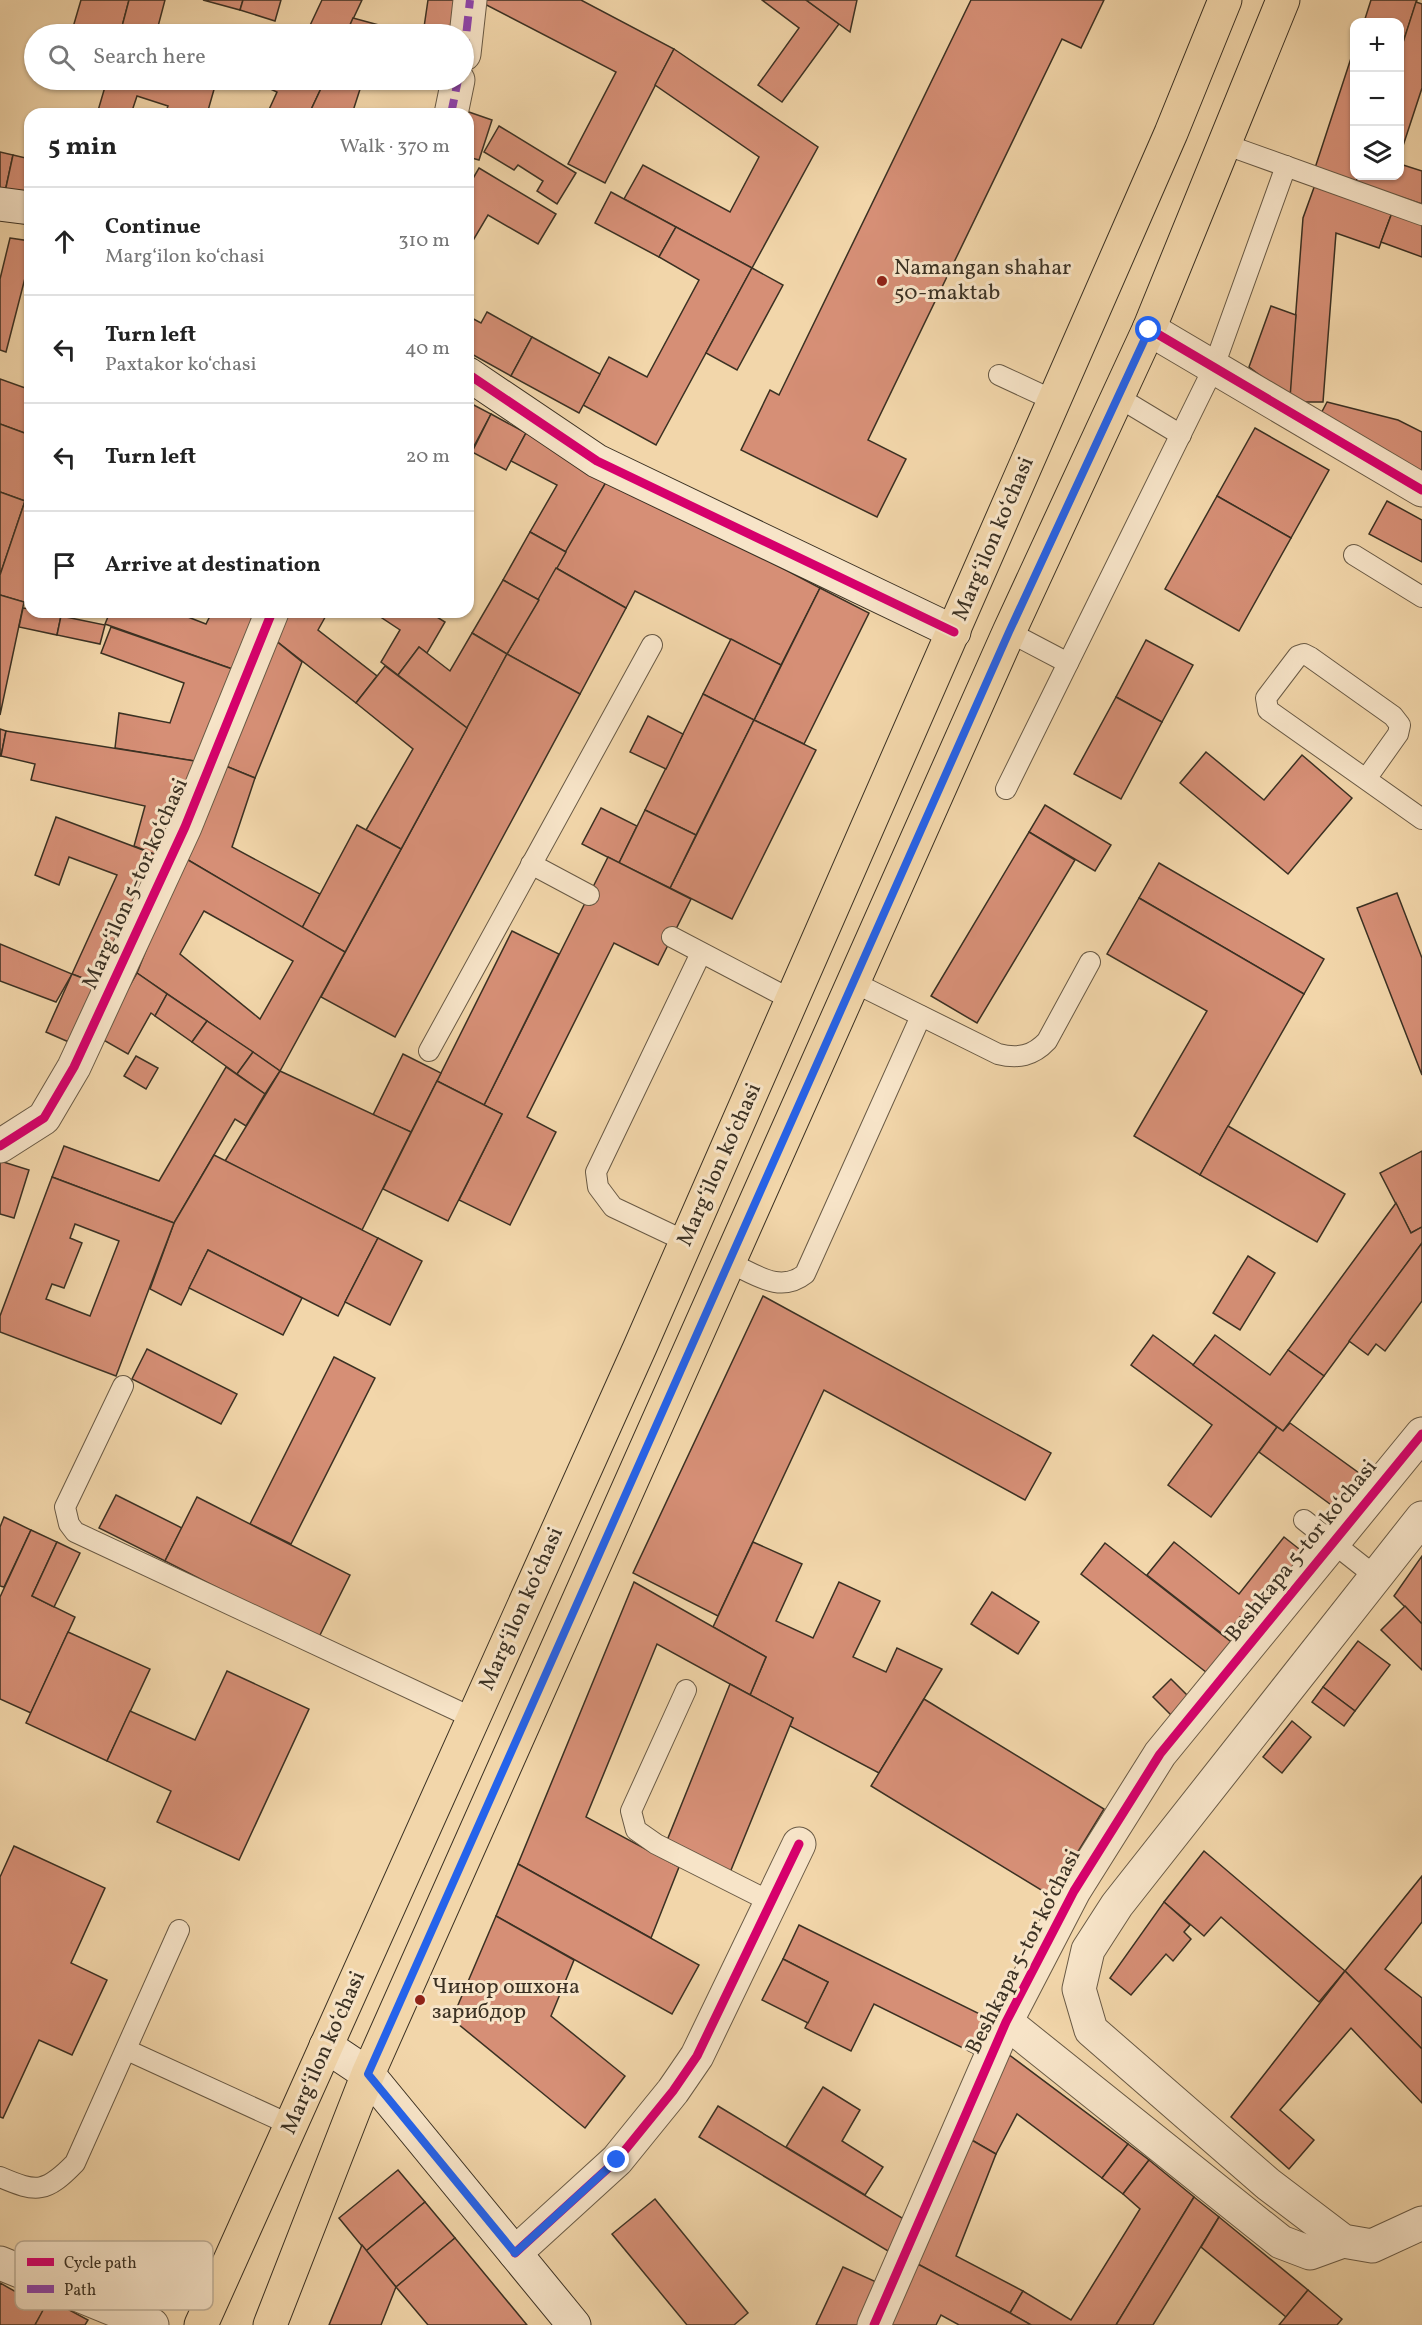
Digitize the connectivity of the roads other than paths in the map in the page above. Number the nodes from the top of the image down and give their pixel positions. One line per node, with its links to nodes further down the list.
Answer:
1 (471, 0): 4 (street)
2 (1225, 0): 17 (main road, Margʻilon koʻchasi)
3 (1283, 0): 7 (main road)
4 (468, 24)
5 (456, 90): 6 (street)
6 (452, 108)
7 (1224, 144): 8 (lane); 12 (main road)
8 (1286, 166): 11 (lane); 13 (lane)
9 (0, 204): 10 (street)
10 (24, 207)
11 (1422, 215)
12 (1149, 330): 13 (street); 16 (main road)
13 (1213, 369): 18 (lane); 19 (street)
14 (999, 375): 17 (lane)
15 (474, 378): 23 (street)
16 (1118, 397): 18 (lane); 24 (main road)
17 (1055, 400): 23 (main road, Margʻilon koʻchasi)
18 (1181, 435): 26 (lane)
19 (1422, 489)
20 (1354, 555): 21 (lane)
21 (1422, 597)
22 (270, 618): 39 (street, Margʻilon 5-tor koʻchasi)
23 (954, 632): 36 (main road, Margʻilon koʻchasi)
24 (1009, 632): 26 (lane); 35 (main road)
25 (652, 645): 30 (lane)
26 (1068, 663): 28 (lane)
27 (1366, 779): 27 (lane); 29 (lane)
28 (1006, 789)
29 (1422, 819)
30 (531, 864): 31 (lane); 38 (lane)
31 (589, 895)
32 (672, 937): 33 (lane)
33 (701, 952): 36 (lane); 40 (lane)
34 (1090, 962): 37 (lane)
35 (855, 983): 37 (lane); 41 (main road)
36 (792, 1000): 40 (main road, Margʻilon koʻchasi)
37 (921, 1016): 41 (lane)
38 (429, 1051)
39 (0, 1146)
40 (687, 1242): 49 (main road, Margʻilon koʻchasi)
41 (730, 1263): 56 (main road)
42 (123, 1386): 49 (lane)
43 (1422, 1434): 46 (street, Beshkapa 5-tor koʻchasi)
44 (1422, 1518): 47 (street)
45 (1304, 1520): 46 (lane)
46 (1333, 1543): 47 (lane); 53 (street, Beshkapa 5-tor koʻchasi)
47 (1376, 1576): 60 (street)
48 (686, 1690): 51 (lane)
49 (473, 1718): 54 (main road, Margʻilon koʻchasi)
50 (799, 1844): 51 (street)
51 (771, 1902): 61 (street)
52 (179, 1930): 55 (lane)
53 (1006, 2022): 60 (street); 71 (street, Beshkapa 5-tor koʻchasi)
54 (326, 2046): 56 (street); 57 (main road, Margʻilon koʻchasi)
55 (127, 2050): 57 (lane); 58 (lane)
56 (368, 2074): 61 (street); 69 (main road)
57 (292, 2126): 64 (main road, Margʻilon koʻchasi)
58 (0, 2177)
59 (1422, 2223): 60 (street)
60 (1343, 2241)
61 (515, 2253): 70 (street)
62 (0, 2263): 63 (street)
63 (15, 2269)
64 (213, 2299)
65 (115, 2310): 67 (street)
66 (208, 2310): 68 (main road, Margʻilon koʻchasi)
67 (152, 2325)
68 (201, 2325)
69 (270, 2325)
70 (574, 2325)
71 (874, 2325)

